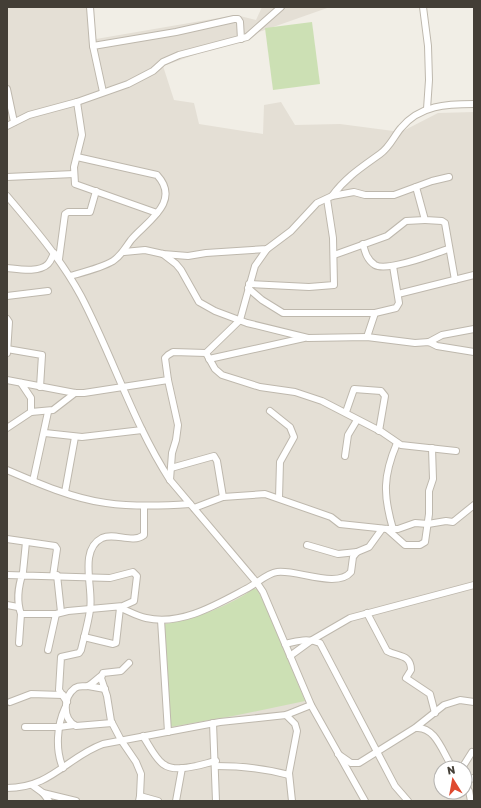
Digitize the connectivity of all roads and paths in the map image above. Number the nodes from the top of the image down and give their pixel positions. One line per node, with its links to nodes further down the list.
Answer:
1 (90, 7): 5 (street)
2 (281, 7): 4 (street)
3 (423, 7): 10 (street)
4 (241, 39): 5 (street); 7 (street)
5 (93, 46): 7 (street)
6 (7, 89): 11 (street)
7 (104, 92): 8 (street)
8 (77, 102): 11 (street); 13 (street)
9 (474, 104): 10 (street)
10 (427, 109): 20 (street)
11 (14, 122): 12 (street)
12 (7, 126)
13 (77, 157): 14 (street); 21 (street)
14 (74, 174): 15 (street); 18 (street)
15 (7, 177)
16 (449, 177): 17 (street)
17 (416, 187): 20 (street); 22 (street)
18 (96, 191): 21 (street); 30 (street)
19 (7, 196): 27 (street)
20 (329, 197): 24 (street); 29 (street)
21 (158, 213): 26 (street)
22 (425, 220): 23 (street); 25 (street)
23 (362, 244): 29 (street); 31 (street)
24 (267, 249): 28 (street); 36 (street)
25 (448, 249): 31 (street); 35 (street)
26 (124, 252): 28 (street); 34 (street)
27 (54, 253): 30 (street); 32 (street)
28 (163, 254): 42 (street)
29 (334, 255): 36 (street)
30 (59, 259): 34 (street)
31 (392, 266): 38 (street)
32 (7, 268)
33 (474, 275): 35 (street)
34 (70, 276): 55 (street)
35 (455, 280): 38 (street)
36 (249, 286): 40 (street); 42 (street)
37 (48, 291): 39 (street)
38 (398, 294): 40 (street)
39 (7, 296)
40 (375, 313): 44 (street)
41 (7, 320): 47 (street)
42 (240, 320): 45 (street); 50 (street)
43 (474, 329): 46 (street)
44 (367, 337): 45 (street); 46 (street)
45 (308, 338): 50 (street)
46 (429, 342): 48 (street)
47 (7, 349): 49 (street); 54 (street)
48 (474, 352)
49 (7, 354)
50 (207, 356): 52 (street); 60 (street)
51 (7, 380): 53 (street)
52 (168, 380): 55 (street); 71 (street)
53 (21, 383): 54 (street); 58 (street)
54 (40, 387): 56 (street)
55 (123, 388): 56 (street); 63 (street)
56 (75, 394): 59 (street)
57 (270, 411): 77 (street)
58 (31, 412): 59 (street); 62 (street)
59 (48, 412): 65 (street)
60 (346, 412): 61 (street); 64 (street)
61 (357, 420): 64 (street); 70 (street)
62 (7, 428)
63 (142, 430): 66 (street); 73 (street)
64 (379, 430): 67 (street)
65 (45, 433): 66 (street); 74 (street)
66 (75, 437): 75 (street)
67 (397, 443): 68 (street); 82 (street)
68 (432, 448): 69 (street); 81 (street)
69 (456, 451)
70 (345, 456)
71 (171, 468): 73 (street); 76 (street)
72 (7, 470): 74 (street)
73 (170, 480): 79 (street)
74 (33, 481): 75 (street)
75 (66, 492): 78 (street)
76 (223, 497): 77 (street); 79 (street)
77 (279, 498): 82 (street)
78 (144, 506): 79 (street); 90 (street)
79 (192, 506): 91 (street)
80 (474, 506): 81 (street)
81 (428, 524): 82 (street); 82 (street)
82 (387, 529): 86 (street)
83 (7, 539): 84 (street)
84 (26, 542): 88 (street); 89 (street)
85 (307, 545): 86 (street)
86 (357, 552): 91 (street)
87 (7, 575): 89 (street)
88 (55, 575): 89 (street); 90 (street); 97 (street)
89 (22, 576): 94 (street)
90 (89, 576): 95 (street); 96 (street)
91 (257, 584): 100 (street); 104 (street)
92 (474, 585): 98 (street)
93 (7, 605): 94 (street)
94 (18, 607): 99 (street)
95 (118, 608): 96 (street); 100 (street); 101 (street)
96 (91, 609): 97 (street); 101 (street)
97 (58, 613): 99 (street); 105 (street)
98 (367, 613): 102 (street); 116 (street)
99 (22, 614): 103 (street)
100 (161, 620): 124 (street)
101 (84, 637): 111 (street)
102 (312, 640): 104 (street); 106 (street); 127 (street)
103 (19, 643)
104 (285, 644): 106 (street)
105 (48, 650)
106 (290, 656): 115 (street)
107 (129, 663): 108 (street)
108 (101, 676): 109 (street); 110 (street)
109 (88, 686): 110 (street); 114 (street)
110 (105, 689): 118 (street)
111 (63, 695): 112 (street); 114 (street)
112 (10, 702)
113 (474, 702): 116 (street)
114 (66, 704): 120 (street); 122 (street)
115 (311, 705): 117 (street); 129 (street)
116 (435, 713): 123 (street)
117 (286, 715): 119 (street); 135 (street)
118 (112, 723): 120 (street); 126 (street)
119 (213, 723): 124 (street); 132 (street)
120 (74, 725): 122 (street)
121 (25, 727): 122 (street)
122 (58, 727): 133 (street)
123 (415, 728): 127 (street); 130 (street)
124 (168, 732): 125 (street)
125 (143, 736): 126 (street); 134 (street)
126 (121, 740): 133 (street); 139 (street)
127 (377, 752): 129 (street); 147 (street)
128 (472, 752): 131 (street)
129 (337, 753): 146 (street)
130 (447, 760)
131 (467, 760)
132 (215, 764): 134 (street); 135 (street); 144 (street)
133 (63, 768): 136 (street)
134 (182, 768): 143 (street)
135 (289, 775): 145 (street)
136 (32, 785): 137 (street); 138 (street)
137 (7, 788)
138 (42, 792): 140 (street); 141 (street)
139 (140, 799): 142 (street)
140 (49, 801)
141 (76, 801)
142 (158, 801)
143 (176, 801)
144 (216, 801)
145 (292, 801)
146 (365, 801)
147 (408, 801)

